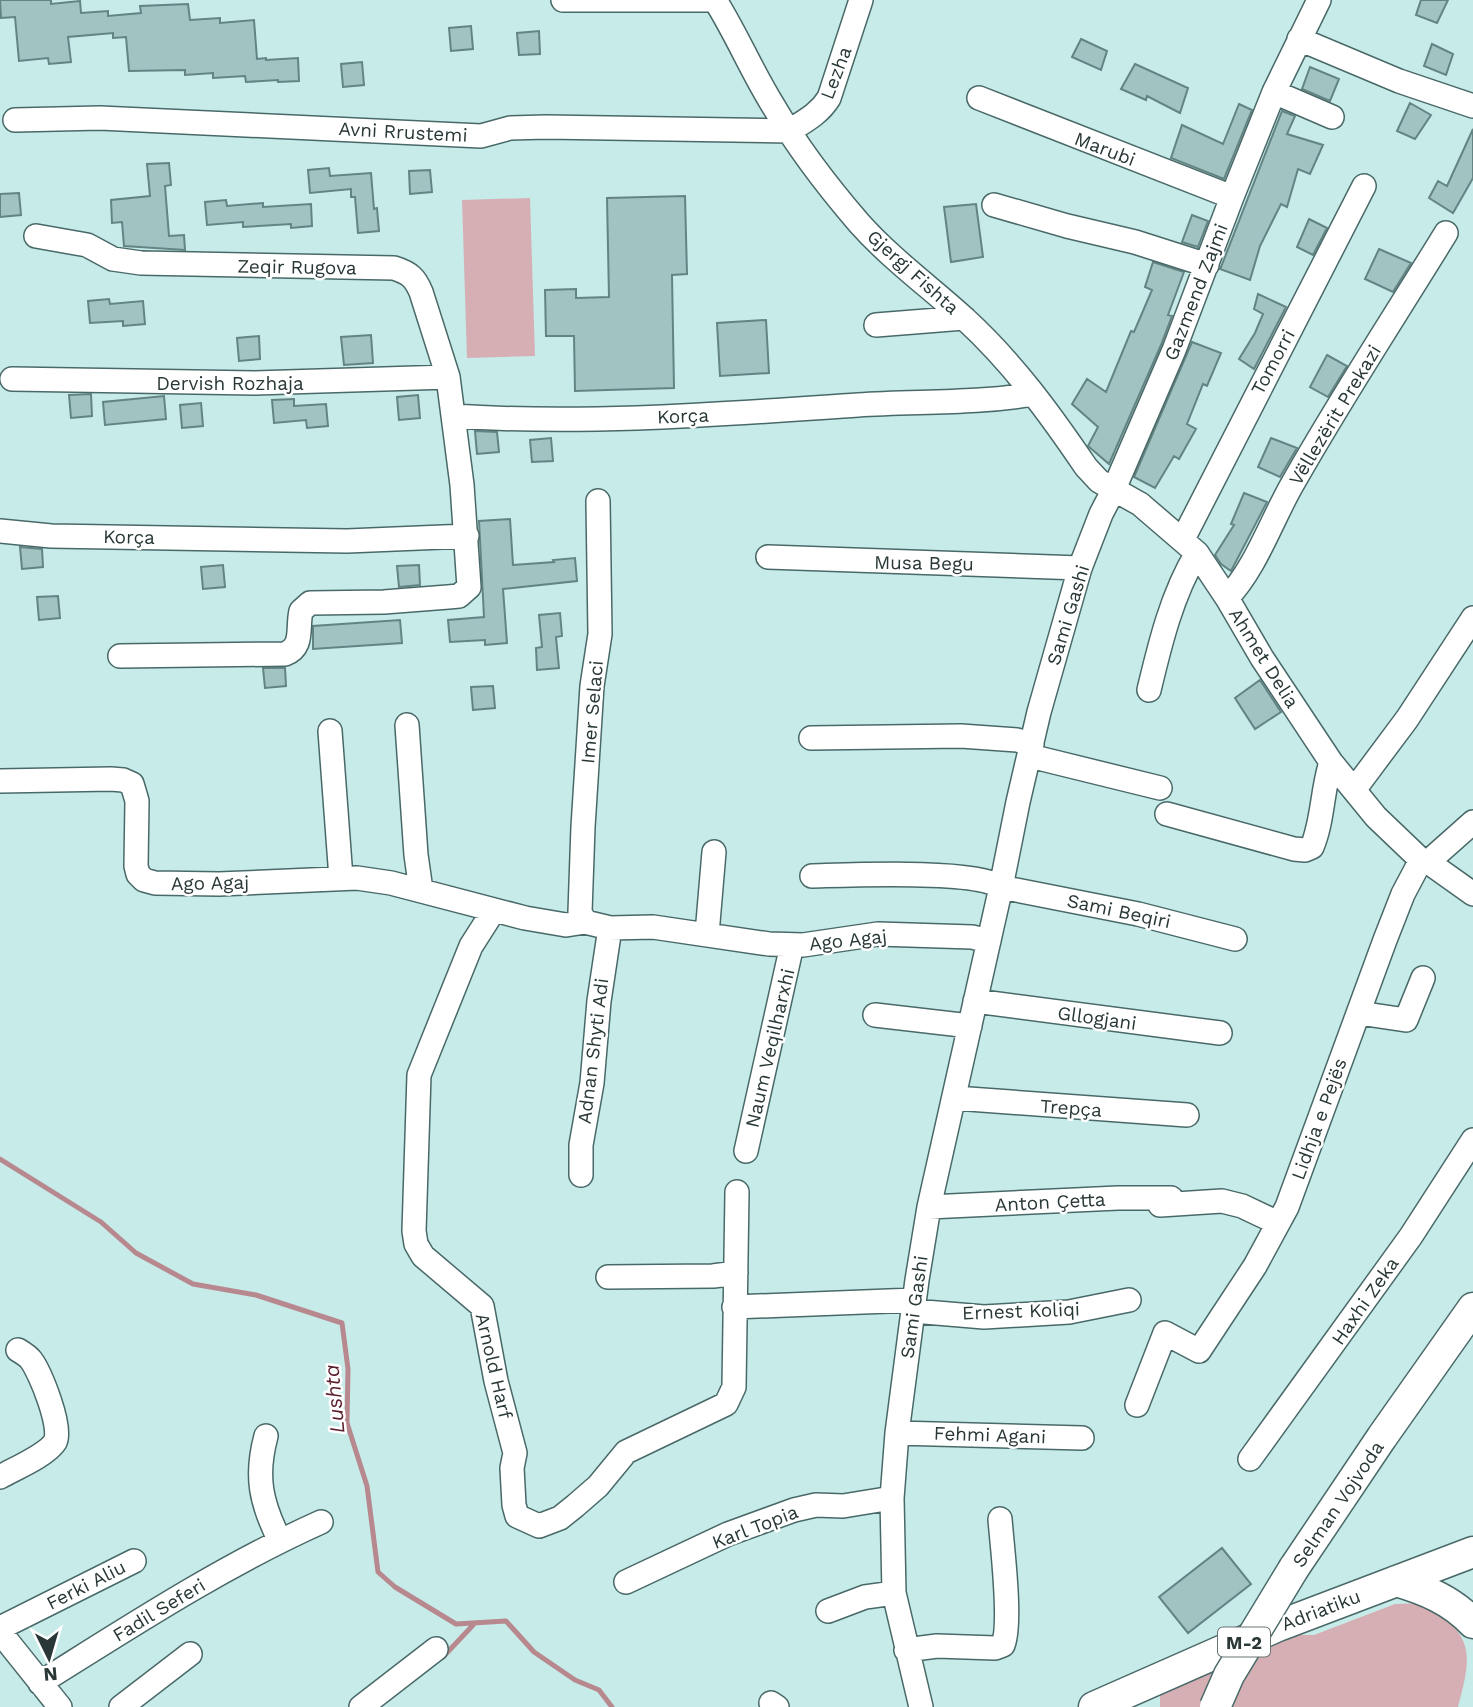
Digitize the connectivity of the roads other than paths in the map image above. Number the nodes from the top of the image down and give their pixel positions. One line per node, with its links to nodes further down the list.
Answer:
1 (563, 0): 2 (street)
2 (705, 0)
3 (715, 0): 12 (street, Gjergj Fishta)
4 (861, 0): 12 (street, Lezha)
5 (1319, 0): 6 (street, Gazmend Zajmi)
6 (1299, 39): 7 (street, Gazmend Zajmi); 9 (street)
7 (1274, 92): 10 (street); 14 (street, Gazmend Zajmi)
8 (979, 98): 14 (street, Marubi)
9 (1473, 106)
10 (1332, 117)
11 (15, 120): 12 (street, Avni Rrustemi)
12 (789, 131): 19 (street, Gjergj Fishta)
13 (1364, 186): 29 (street, Tomorri)
14 (1232, 197): 18 (street, Gazmend Zajmi)
15 (994, 205): 18 (street)
16 (1447, 233): 32 (street, Vëllezërit Prekazi)
17 (36, 236): 21 (street, Zeqir Rugova)
18 (1207, 265): 25 (street, Gazmend Zajmi)
19 (964, 318): 20 (street); 23 (street, Gjergj Fishta)
20 (876, 325)
21 (448, 377): 22 (street, Dervish Rozhaja); 24 (street, Zeqir Rugova)
22 (12, 379)
23 (1033, 394): 24 (street, Korça); 25 (street, Gjergj Fishta)
24 (453, 416): 28 (street)
25 (1114, 489): 29 (street, Ahmet Delia); 31 (street, Sami Gashi)
26 (598, 501): 54 (street, Imer Selaci)
27 (0, 531): 28 (street, Korça)
28 (467, 536): 34 (street)
29 (1190, 546): 32 (street, Ahmet Delia); 35 (street)
30 (768, 557): 31 (street, Musa Begu)
31 (1080, 568): 39 (street, Sami Gashi)
32 (1227, 598): 40 (street, Ahmet Delia)
33 (1473, 618): 43 (street)
34 (120, 656)
35 (1149, 690)
36 (407, 725): 51 (street)
37 (330, 731): 49 (street)
38 (811, 738): 39 (street)
39 (1031, 750): 42 (street); 50 (street, Sami Gashi)
40 (1331, 762): 43 (street, Ahmet Delia); 44 (street)
41 (0, 781): 49 (street, Ago Agaj)
42 (1160, 788)
43 (1354, 790): 47 (street, Ahmet Delia)
44 (1167, 814)
45 (1473, 822): 47 (street)
46 (714, 852): 56 (street)
47 (1424, 861): 52 (street, Ahmet Delia); 62 (street, Lidhja e Pejës)
48 (812, 876): 50 (street, Sami Beqiri)
49 (341, 878): 51 (street, Ago Agaj)
50 (1001, 887): 57 (street, Sami Beqiri); 58 (street, Sami Gashi)
51 (421, 890): 53 (street, Ago Agaj)
52 (1473, 894)
53 (494, 910): 54 (street, Ago Agaj); 78 (street, Arnold Harf)
54 (585, 922): 55 (street, Ago Agaj)
55 (610, 928): 56 (street, Ago Agaj); 70 (street, Adnan Shyti Adi)
56 (707, 934): 59 (street, Ago Agaj)
57 (1235, 939)
58 (989, 941): 59 (street, Ago Agaj); 61 (street, Sami Gashi)
59 (792, 945): 69 (street, Naum Veqilharxhi)
60 (1423, 978): 62 (street)
61 (975, 1001): 64 (street, Sami Gashi); 65 (street, Gllogjani)
62 (1359, 1013): 73 (street, Lidhja e Pejës)
63 (875, 1015): 64 (street)
64 (970, 1026): 66 (street, Sami Gashi)
65 (1220, 1033)
66 (955, 1098): 67 (street, Trepça); 72 (street, Sami Gashi)
67 (1187, 1115)
68 (1473, 1140): 85 (street, Haxhi Zeka)
69 (746, 1152)
70 (581, 1175)
71 (737, 1192): 74 (street, Arnold Harf)
72 (929, 1207): 73 (street, Anton Çetta); 77 (street, Sami Gashi)
73 (1278, 1223): 81 (street, Lidhja e Pejës)
74 (736, 1273): 75 (street); 78 (street, Arnold Harf)
75 (608, 1277)
76 (1129, 1300): 77 (street, Ernest Koliqi)
77 (913, 1305): 78 (street); 82 (street, Sami Gashi)
78 (734, 1307)
79 (1473, 1308): 110 (main road, Selman Vojvoda, bridge)
80 (18, 1350): 86 (street)
81 (1137, 1405)
82 (897, 1433): 84 (street, Fehmi Agani); 87 (street, Sami Gashi)
83 (266, 1436): 90 (street)
84 (1083, 1438)
85 (1250, 1459)
86 (0, 1477)
87 (892, 1498): 94 (street, Karl Topia); 95 (street, Sami Gashi)
88 (1000, 1519): 100 (street)
89 (321, 1522): 90 (street, Fadil Seferi)
90 (280, 1541): 103 (street, Fadil Seferi)
91 (1473, 1552): 93 (main road, Adriatiku / M-2)
92 (134, 1561): 98 (street, Ferki Aliu)
93 (1396, 1581): 97 (main road); 102 (main road, Adriatiku / M-2)
94 (626, 1582)
95 (894, 1593): 96 (street); 100 (street, Sami Gashi)
96 (828, 1611)
97 (1473, 1623)
98 (0, 1630): 103 (street, Ferki Aliu)
99 (436, 1649): 106 (street)
100 (906, 1650): 107 (street, Sami Gashi)
101 (190, 1654): 105 (street)
102 (1157, 1679): 108 (main road, Adriatiku / M-2); 109 (main road)
103 (40, 1683): 104 (street, Ferki Aliu)
104 (60, 1707)
105 (121, 1707)
106 (361, 1707)
107 (921, 1707)
108 (1094, 1707)
109 (1145, 1707)
110 (1215, 1707)

